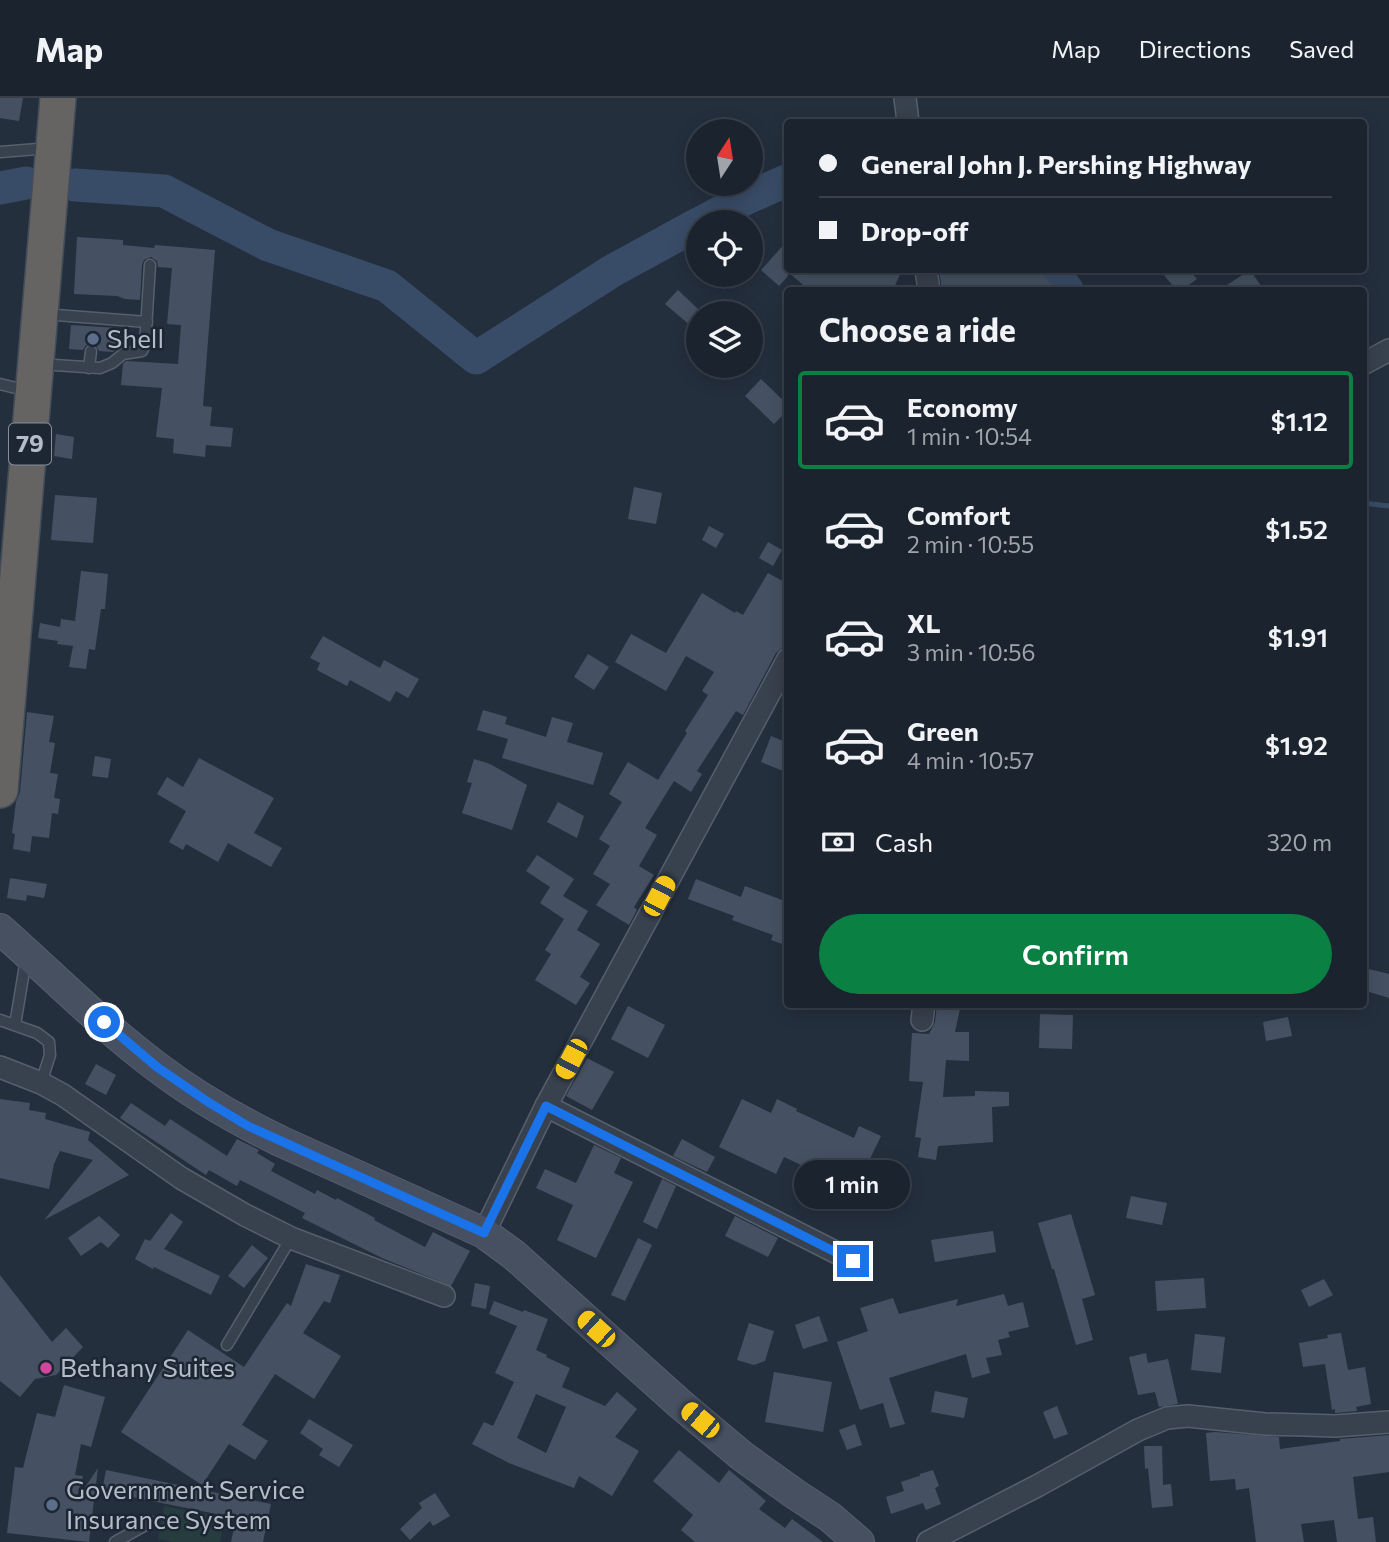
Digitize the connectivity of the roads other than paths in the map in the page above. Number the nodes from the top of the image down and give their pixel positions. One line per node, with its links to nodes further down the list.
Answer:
1 (58, 98): 4 (highway, 79)
2 (905, 98): 3 (street)
3 (908, 119)
4 (54, 148): 5 (lane); 7 (highway, 79)
5 (0, 152)
6 (150, 265): 8 (lane)
7 (40, 314): 8 (lane); 13 (highway, 79)
8 (147, 322): 12 (lane)
9 (1389, 350): 11 (street)
10 (91, 351): 12 (lane)
11 (1367, 362)
12 (89, 368): 13 (lane)
13 (35, 379): 14 (lane); 16 (highway, 79)
14 (0, 384)
15 (784, 669): 24 (street)
16 (4, 713): 17 (highway, 79)
17 (0, 790)
18 (0, 929): 19 (main road)
19 (27, 953): 21 (lane); 25 (main road)
20 (0, 1020): 21 (lane)
21 (15, 1025): 23 (lane)
22 (0, 1067): 23 (street)
23 (41, 1083): 26 (street)
24 (546, 1106): 25 (street); 27 (street)
25 (484, 1233): 33 (main road)
26 (291, 1238): 28 (street); 29 (lane)
27 (853, 1261)
28 (444, 1296)
29 (227, 1345)
30 (1389, 1422): 34 (street)
31 (151, 1522): 32 (lane)
32 (115, 1542)
33 (859, 1542)
34 (928, 1542)

